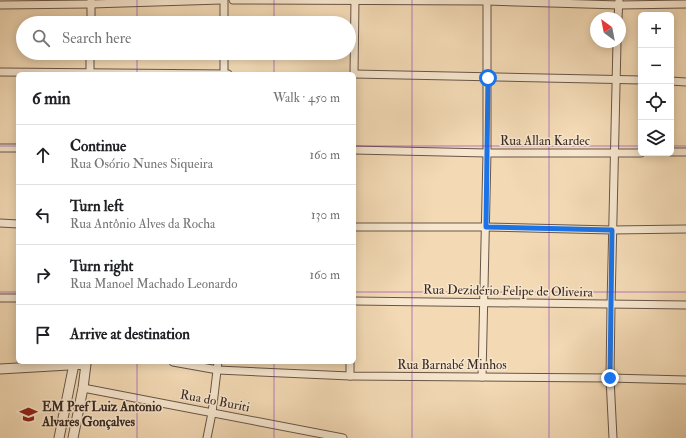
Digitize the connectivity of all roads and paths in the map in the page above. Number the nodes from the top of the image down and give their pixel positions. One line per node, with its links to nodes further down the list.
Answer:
1 (223, 0): 5 (street); 10 (street)
2 (233, 0): 3 (street)
3 (355, 0): 4 (street); 11 (street)
4 (487, 0): 6 (street); 22 (street)
5 (91, 2): 8 (street); 9 (street)
6 (619, 3): 7 (street)
7 (686, 4)
8 (0, 5)
9 (91, 16)
10 (224, 16)
11 (355, 16)
12 (617, 48): 23 (street)
13 (90, 60): 18 (street)
14 (224, 60): 19 (street)
15 (354, 60): 20 (street)
16 (0, 72): 17 (street)
17 (16, 72)
18 (90, 72)
19 (224, 72)
20 (354, 72)
21 (356, 74): 22 (street)
22 (488, 78): 23 (street); 32 (street)
23 (615, 79): 24 (street); 33 (street)
24 (638, 80)
25 (674, 81): 26 (street)
26 (686, 82)
27 (0, 148): 28 (street)
28 (16, 148)
29 (356, 150): 32 (street, Rua Allan Kardec)
30 (674, 152): 31 (street)
31 (686, 152)
32 (487, 153): 33 (street, Rua Allan Kardec); 38 (street)
33 (614, 153): 34 (street, Rua Allan Kardec); 40 (street)
34 (638, 153)
35 (0, 223): 36 (street)
36 (16, 224)
37 (356, 227): 38 (street)
38 (486, 227): 40 (street); 44 (street)
39 (686, 229): 40 (street)
40 (612, 230): 45 (street)
41 (0, 298): 42 (street)
42 (16, 298)
43 (356, 301): 44 (street, Rua Dezidério Felipe de Oliveira)
44 (484, 303): 45 (street, Rua Dezidério Felipe de Oliveira); 55 (street)
45 (611, 305): 46 (street, Rua Dezidério Felipe de Oliveira); 56 (street)
46 (686, 305)
47 (74, 364): 52 (street); 60 (street)
48 (86, 364): 58 (street)
49 (184, 364): 53 (street, Rua Barnabé Minhos)
50 (218, 364): 53 (street)
51 (350, 364): 54 (street)
52 (0, 369)
53 (218, 370): 54 (street, Rua Barnabé Minhos); 59 (street)
54 (350, 376): 55 (street, Rua Barnabé Minhos)
55 (482, 377): 56 (street, Rua Barnabé Minhos)
56 (610, 378): 57 (street, Rua Barnabé Minhos); 64 (street)
57 (686, 380)
58 (83, 388): 59 (street, Rua do Buriti); 61 (street)
59 (212, 413): 62 (street); 63 (street, Rua do Buriti)
60 (59, 438)
61 (73, 438)
62 (207, 438)
63 (343, 438)
64 (613, 438)

